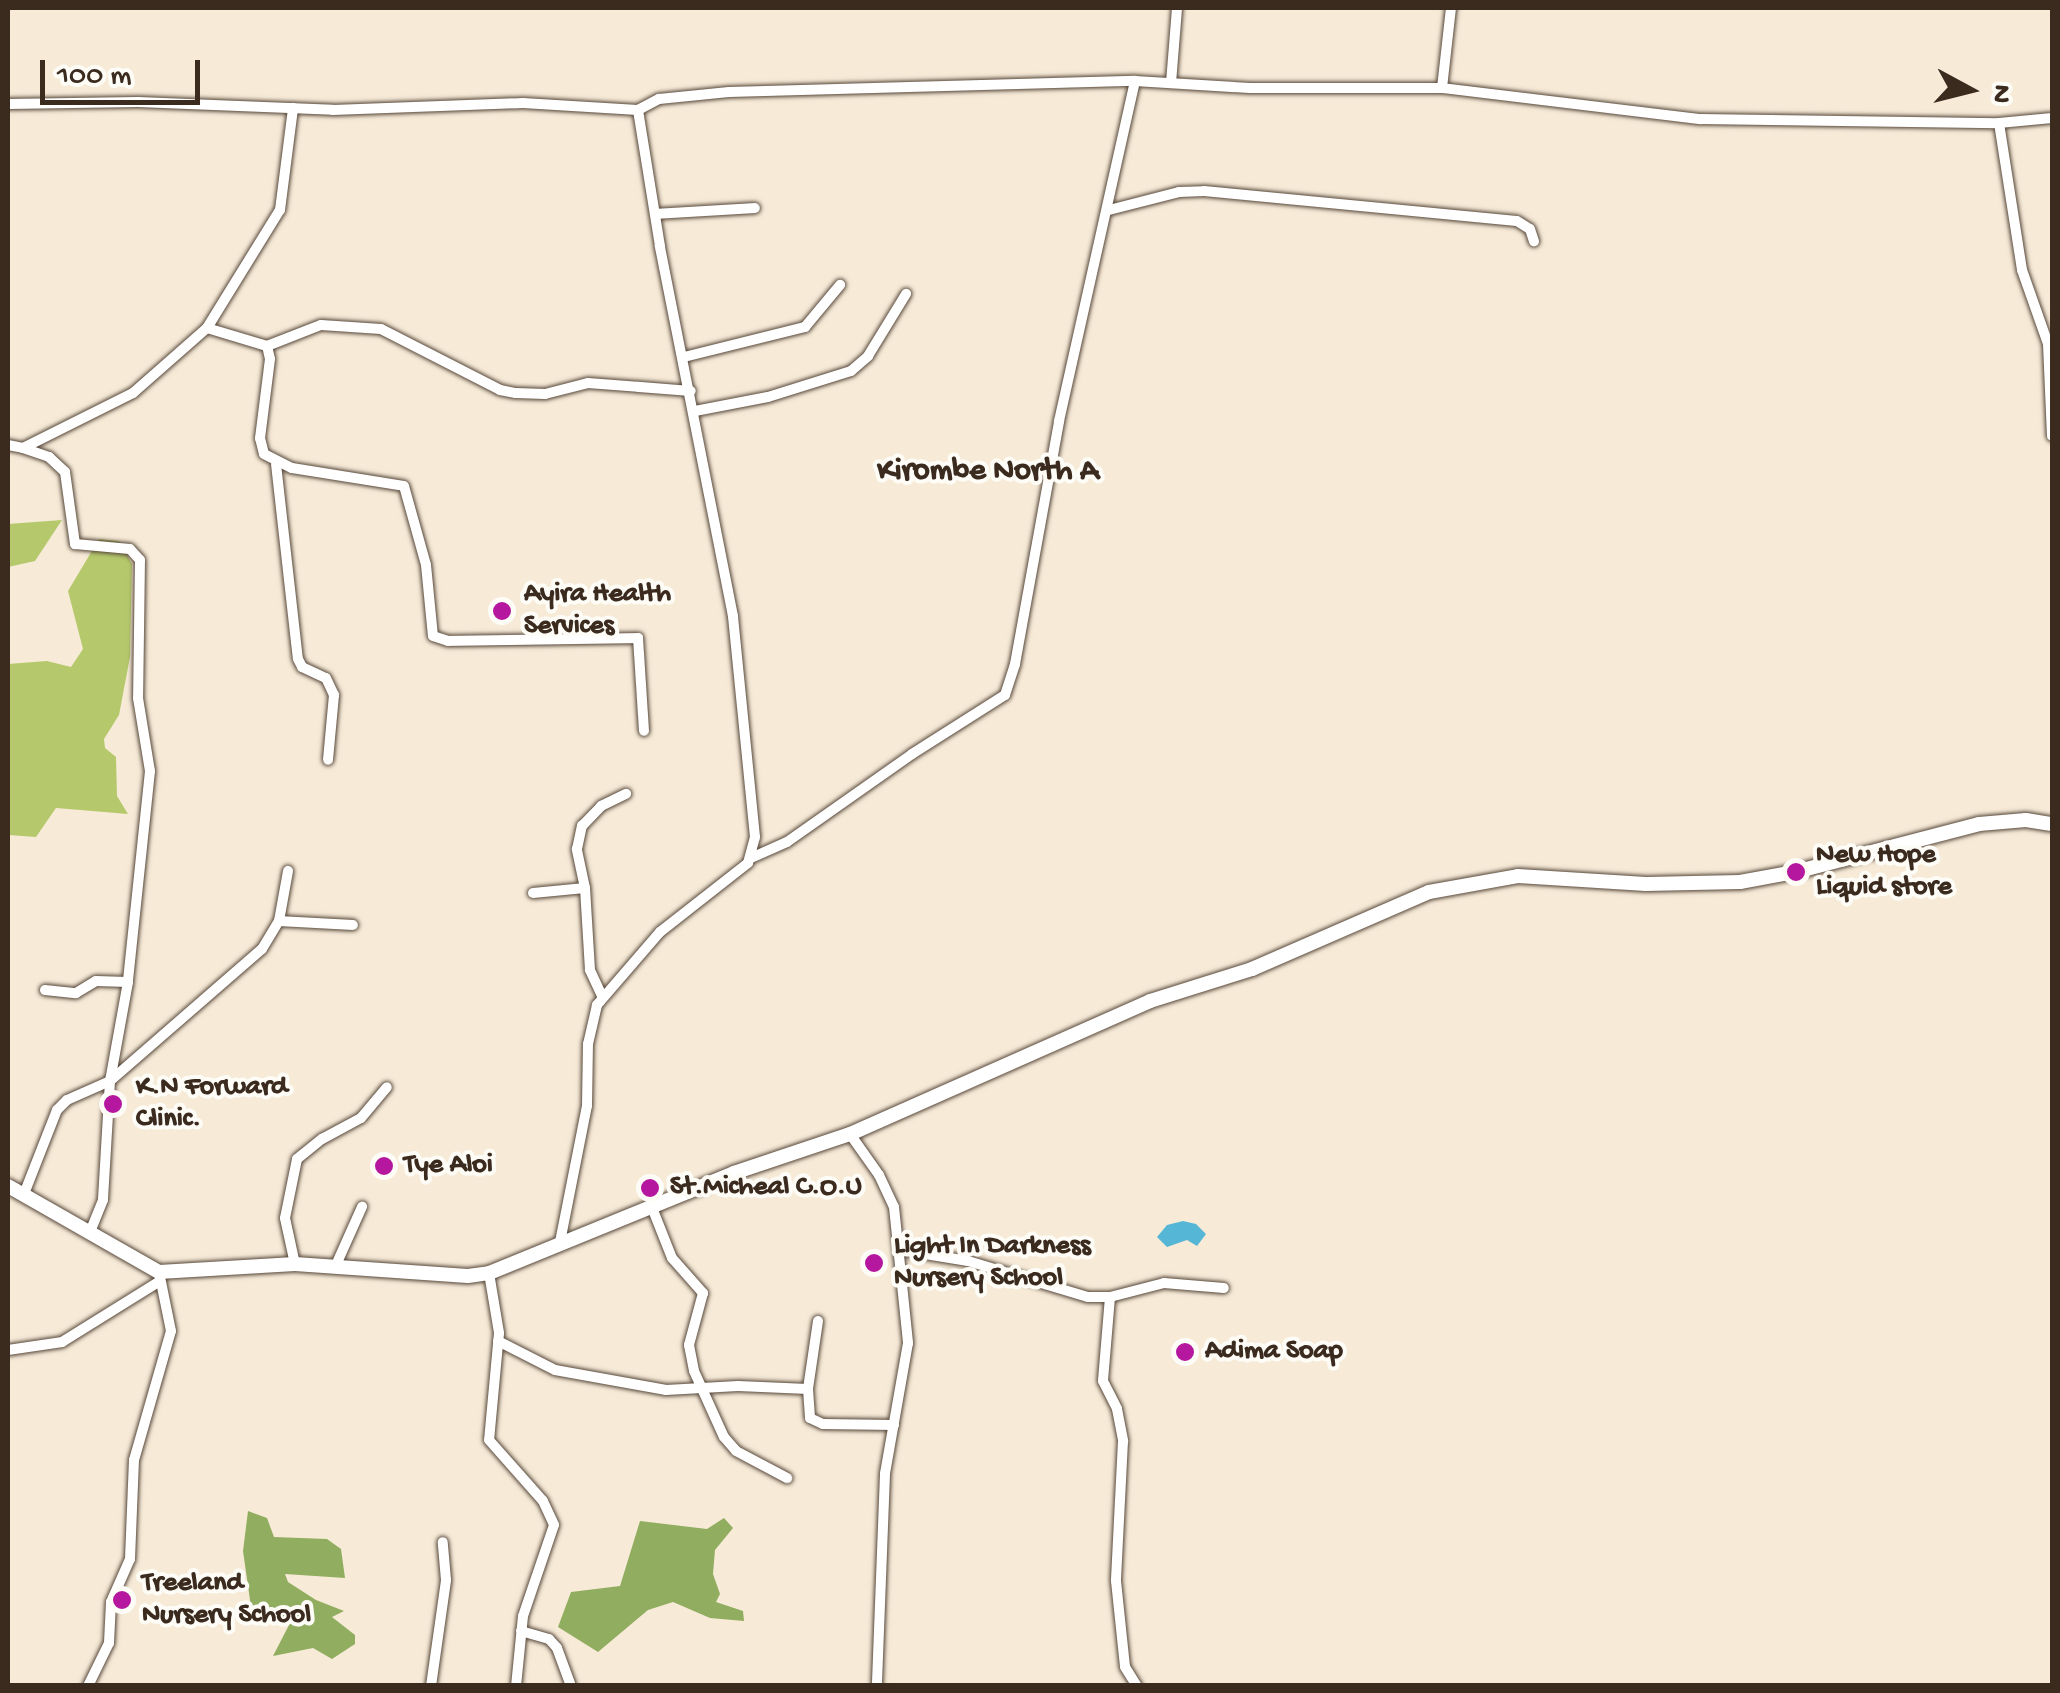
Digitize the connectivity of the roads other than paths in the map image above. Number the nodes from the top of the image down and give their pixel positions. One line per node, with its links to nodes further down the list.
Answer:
1 (1178, 8): 4 (street)
2 (1451, 8): 5 (street)
3 (1135, 81): 4 (street); 8 (street); 12 (street)
4 (1170, 83): 5 (street)
5 (1442, 88): 10 (street)
6 (8, 104): 7 (street)
7 (292, 108): 8 (street); 17 (street)
8 (638, 110): 13 (street)
9 (2052, 118): 10 (street)
10 (1999, 123): 22 (street)
11 (755, 208): 13 (street)
12 (1109, 210): 14 (street); 30 (street)
13 (655, 214): 19 (street)
14 (1534, 241)
15 (840, 285): 19 (street)
16 (906, 294): 21 (street)
17 (207, 328): 18 (street); 24 (street)
18 (267, 346): 20 (street); 25 (street)
19 (684, 357): 20 (street)
20 (691, 392): 21 (street)
21 (694, 411): 30 (street)
22 (2052, 436)
23 (8, 445): 24 (street)
24 (23, 448): 36 (street)
25 (276, 464): 26 (street); 27 (street)
26 (644, 730)
27 (328, 760)
28 (626, 794): 32 (street)
29 (2052, 824): 41 (street)
30 (751, 858): 38 (street)
31 (288, 871): 34 (street)
32 (585, 888): 33 (street); 38 (street)
33 (533, 893)
34 (279, 921): 35 (street); 39 (street)
35 (354, 925)
36 (128, 982): 37 (street); 39 (street)
37 (45, 990)
38 (602, 996): 47 (street)
39 (110, 1081): 43 (street); 46 (street)
40 (387, 1088): 49 (street)
41 (850, 1134): 45 (street); 48 (street)
42 (8, 1186): 43 (street)
43 (24, 1194): 46 (street)
44 (362, 1206): 50 (street)
45 (651, 1206): 47 (street); 59 (street)
46 (90, 1233): 52 (street)
47 (560, 1242): 51 (street)
48 (901, 1250): 54 (street); 60 (street)
49 (295, 1264): 50 (street); 52 (street)
50 (336, 1265): 51 (street)
51 (489, 1272): 56 (street)
52 (160, 1277): 57 (street); 64 (street)
53 (1224, 1288): 54 (street)
54 (1110, 1297): 69 (street)
55 (818, 1320): 58 (street)
56 (498, 1341): 59 (street); 63 (street)
57 (8, 1350)
58 (808, 1389): 59 (street); 60 (street)
59 (702, 1390): 61 (street)
60 (894, 1426): 68 (street)
61 (787, 1478)
62 (443, 1542): 65 (street)
63 (520, 1631): 66 (street); 67 (street)
64 (88, 1686)
65 (430, 1686)
66 (516, 1686)
67 (571, 1686)
68 (877, 1686)
69 (1137, 1686)

